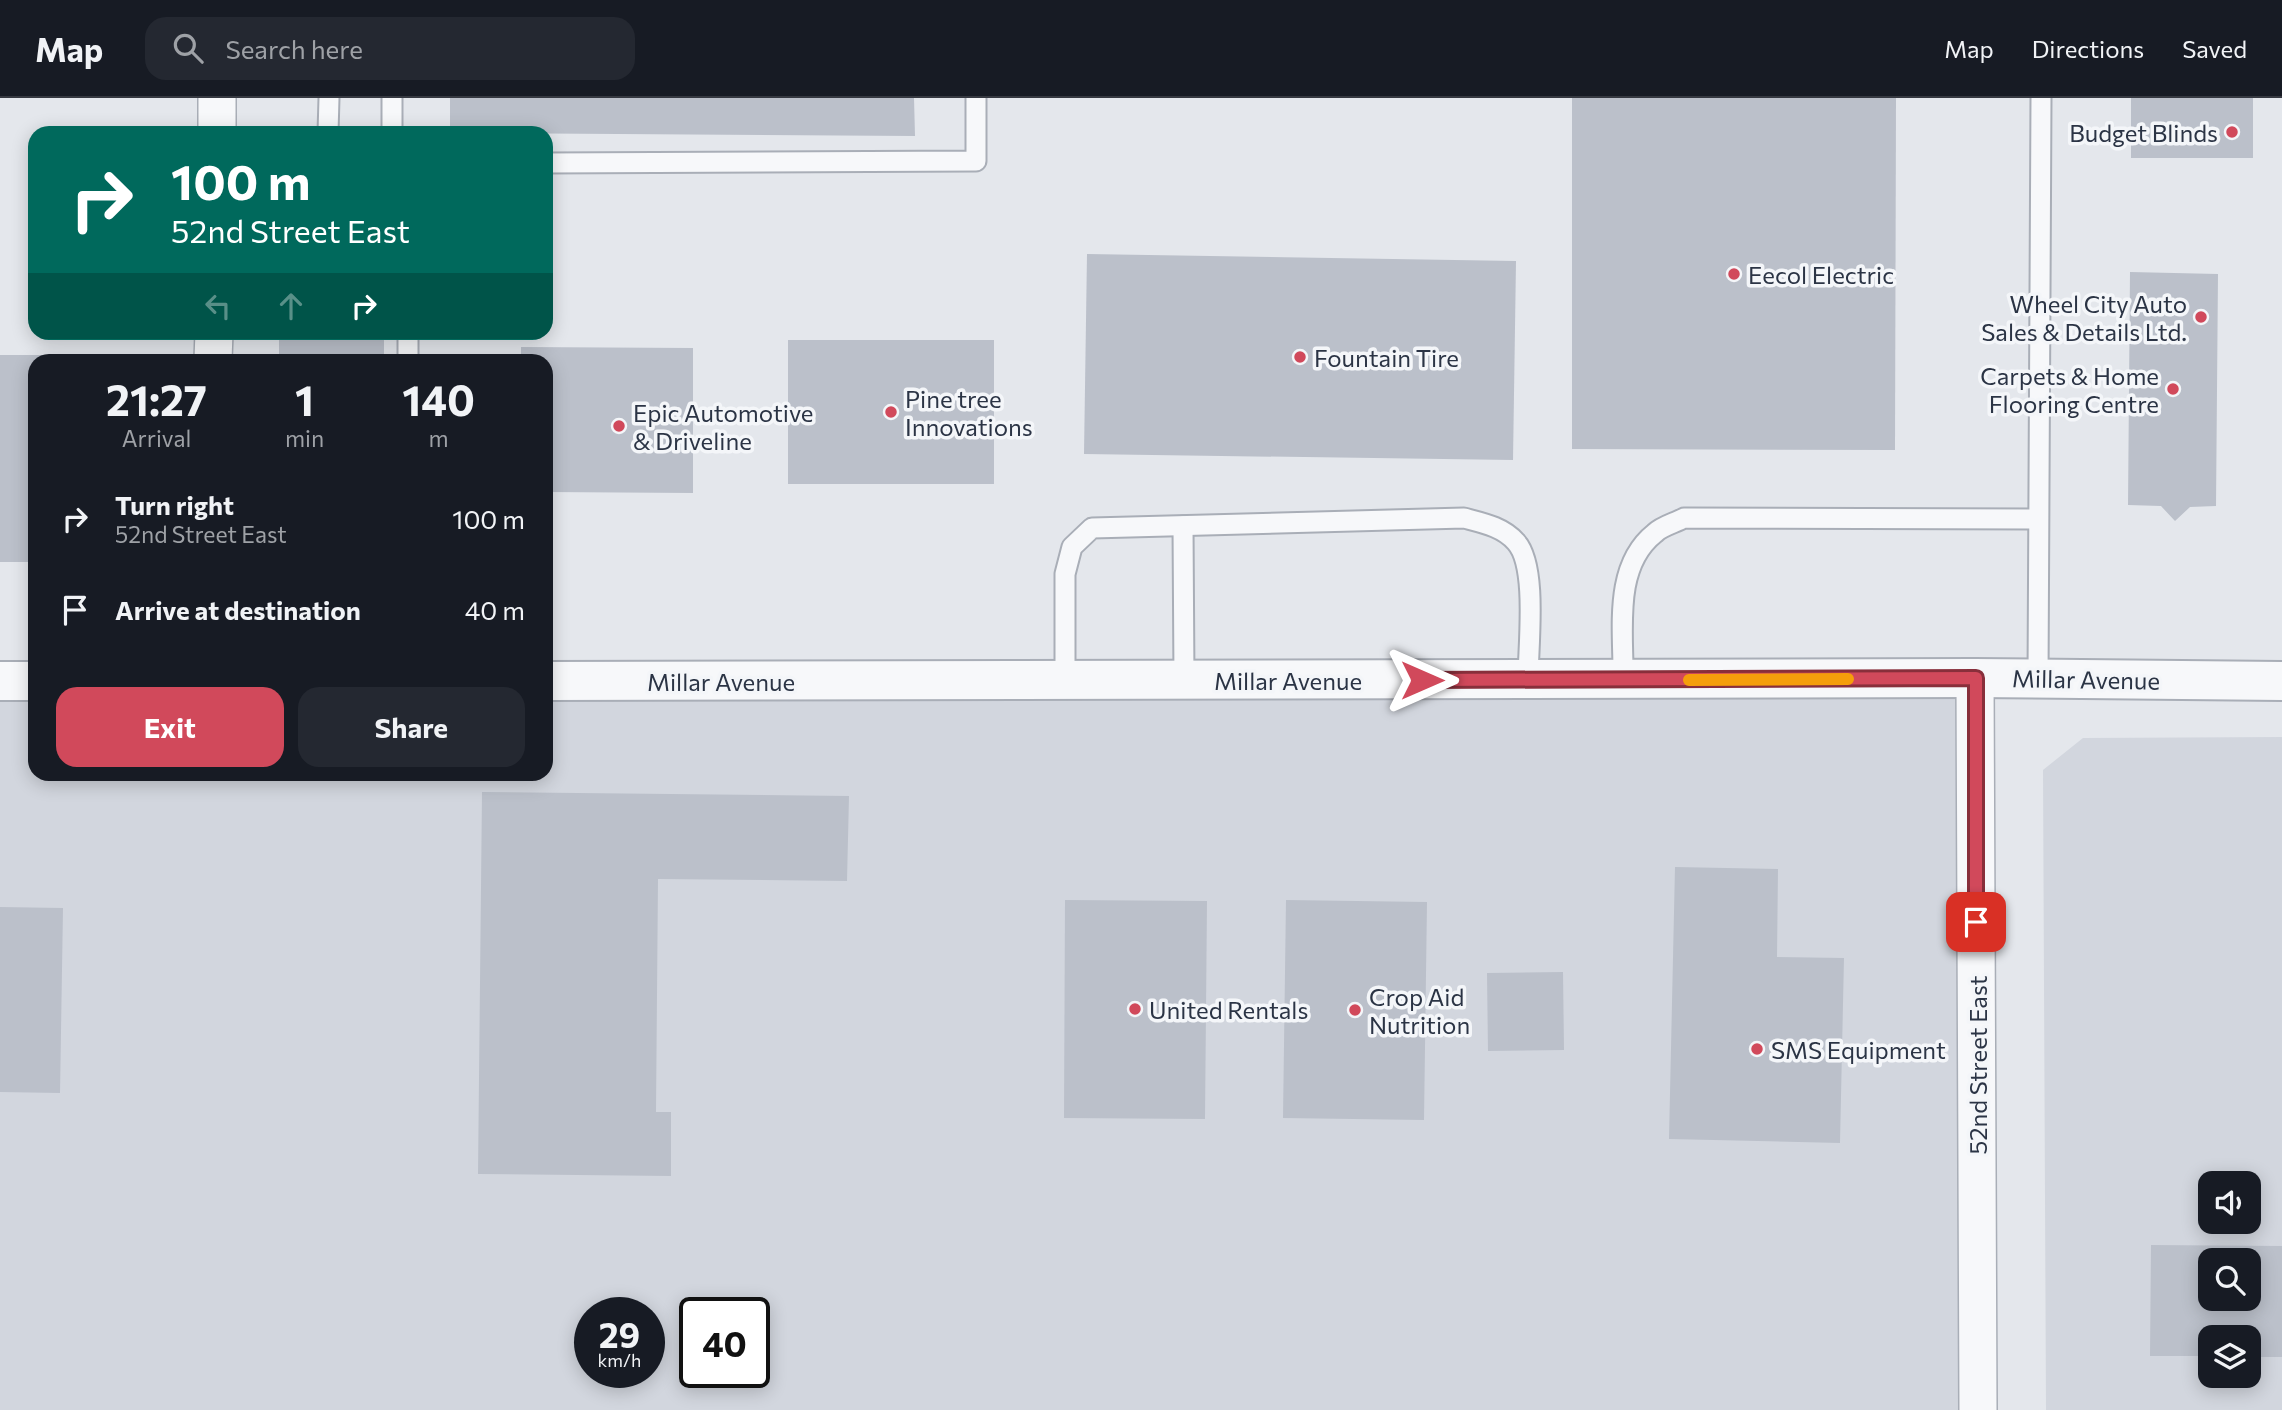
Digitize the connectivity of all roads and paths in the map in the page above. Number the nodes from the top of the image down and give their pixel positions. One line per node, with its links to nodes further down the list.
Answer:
1 (217, 98): 6 (street)
2 (329, 98): 7 (lane)
3 (392, 98): 8 (lane)
4 (976, 98): 9 (lane)
5 (2041, 98): 10 (lane)
6 (216, 126)
7 (328, 126)
8 (392, 126)
9 (553, 163)
10 (2037, 519): 13 (lane); 17 (lane)
11 (1183, 526): 14 (lane); 15 (lane); 16 (lane)
12 (1976, 678): 13 (street, Millar Avenue); 17 (street, Millar Avenue); 22 (street, 52nd Street East)
13 (2038, 679): 21 (street, Millar Avenue)
14 (1065, 680): 15 (street, Millar Avenue); 20 (street, Millar Avenue)
15 (1184, 680): 16 (street, Millar Avenue)
16 (1528, 680): 17 (street, Millar Avenue)
17 (1623, 680)
18 (0, 681): 19 (street)
19 (28, 681)
20 (553, 681)
21 (2282, 681)
22 (1978, 1410)

